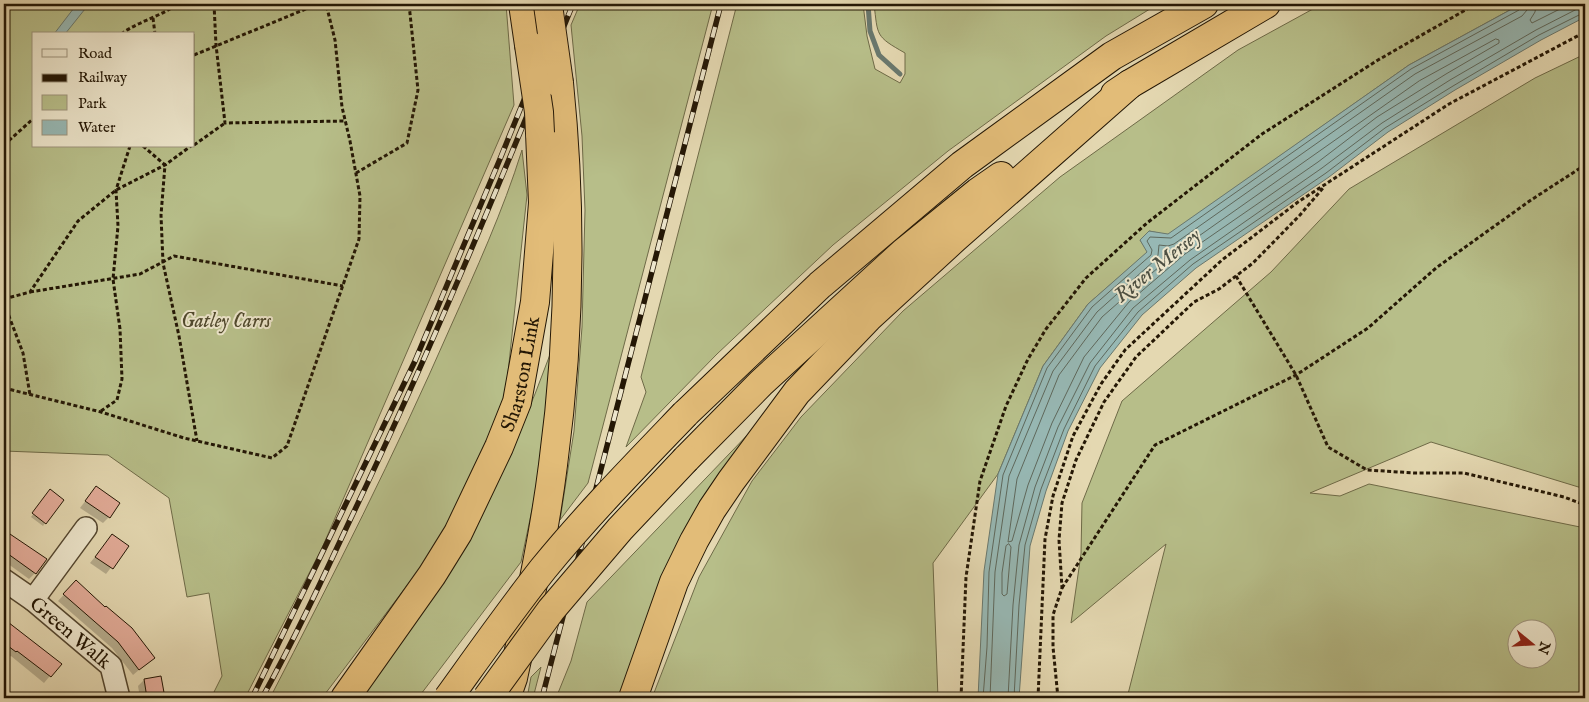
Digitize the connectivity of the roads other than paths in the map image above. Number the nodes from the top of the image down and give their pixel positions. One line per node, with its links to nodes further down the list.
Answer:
1 (539, 4): 9 (highway, Sharston Link, bridge); 12 (highway, Sharston Link, bridge)
2 (1204, 4): 10 (highway, bridge)
3 (1266, 4): 4 (highway)
4 (1130, 84): 11 (highway, bridge); 13 (highway)
5 (86, 528): 7 (street)
6 (4, 580): 7 (street, Green Walk)
7 (33, 600): 8 (street, Green Walk)
8 (119, 698)
9 (345, 698)
10 (448, 698)
11 (487, 698)
12 (506, 698)
13 (633, 698)

